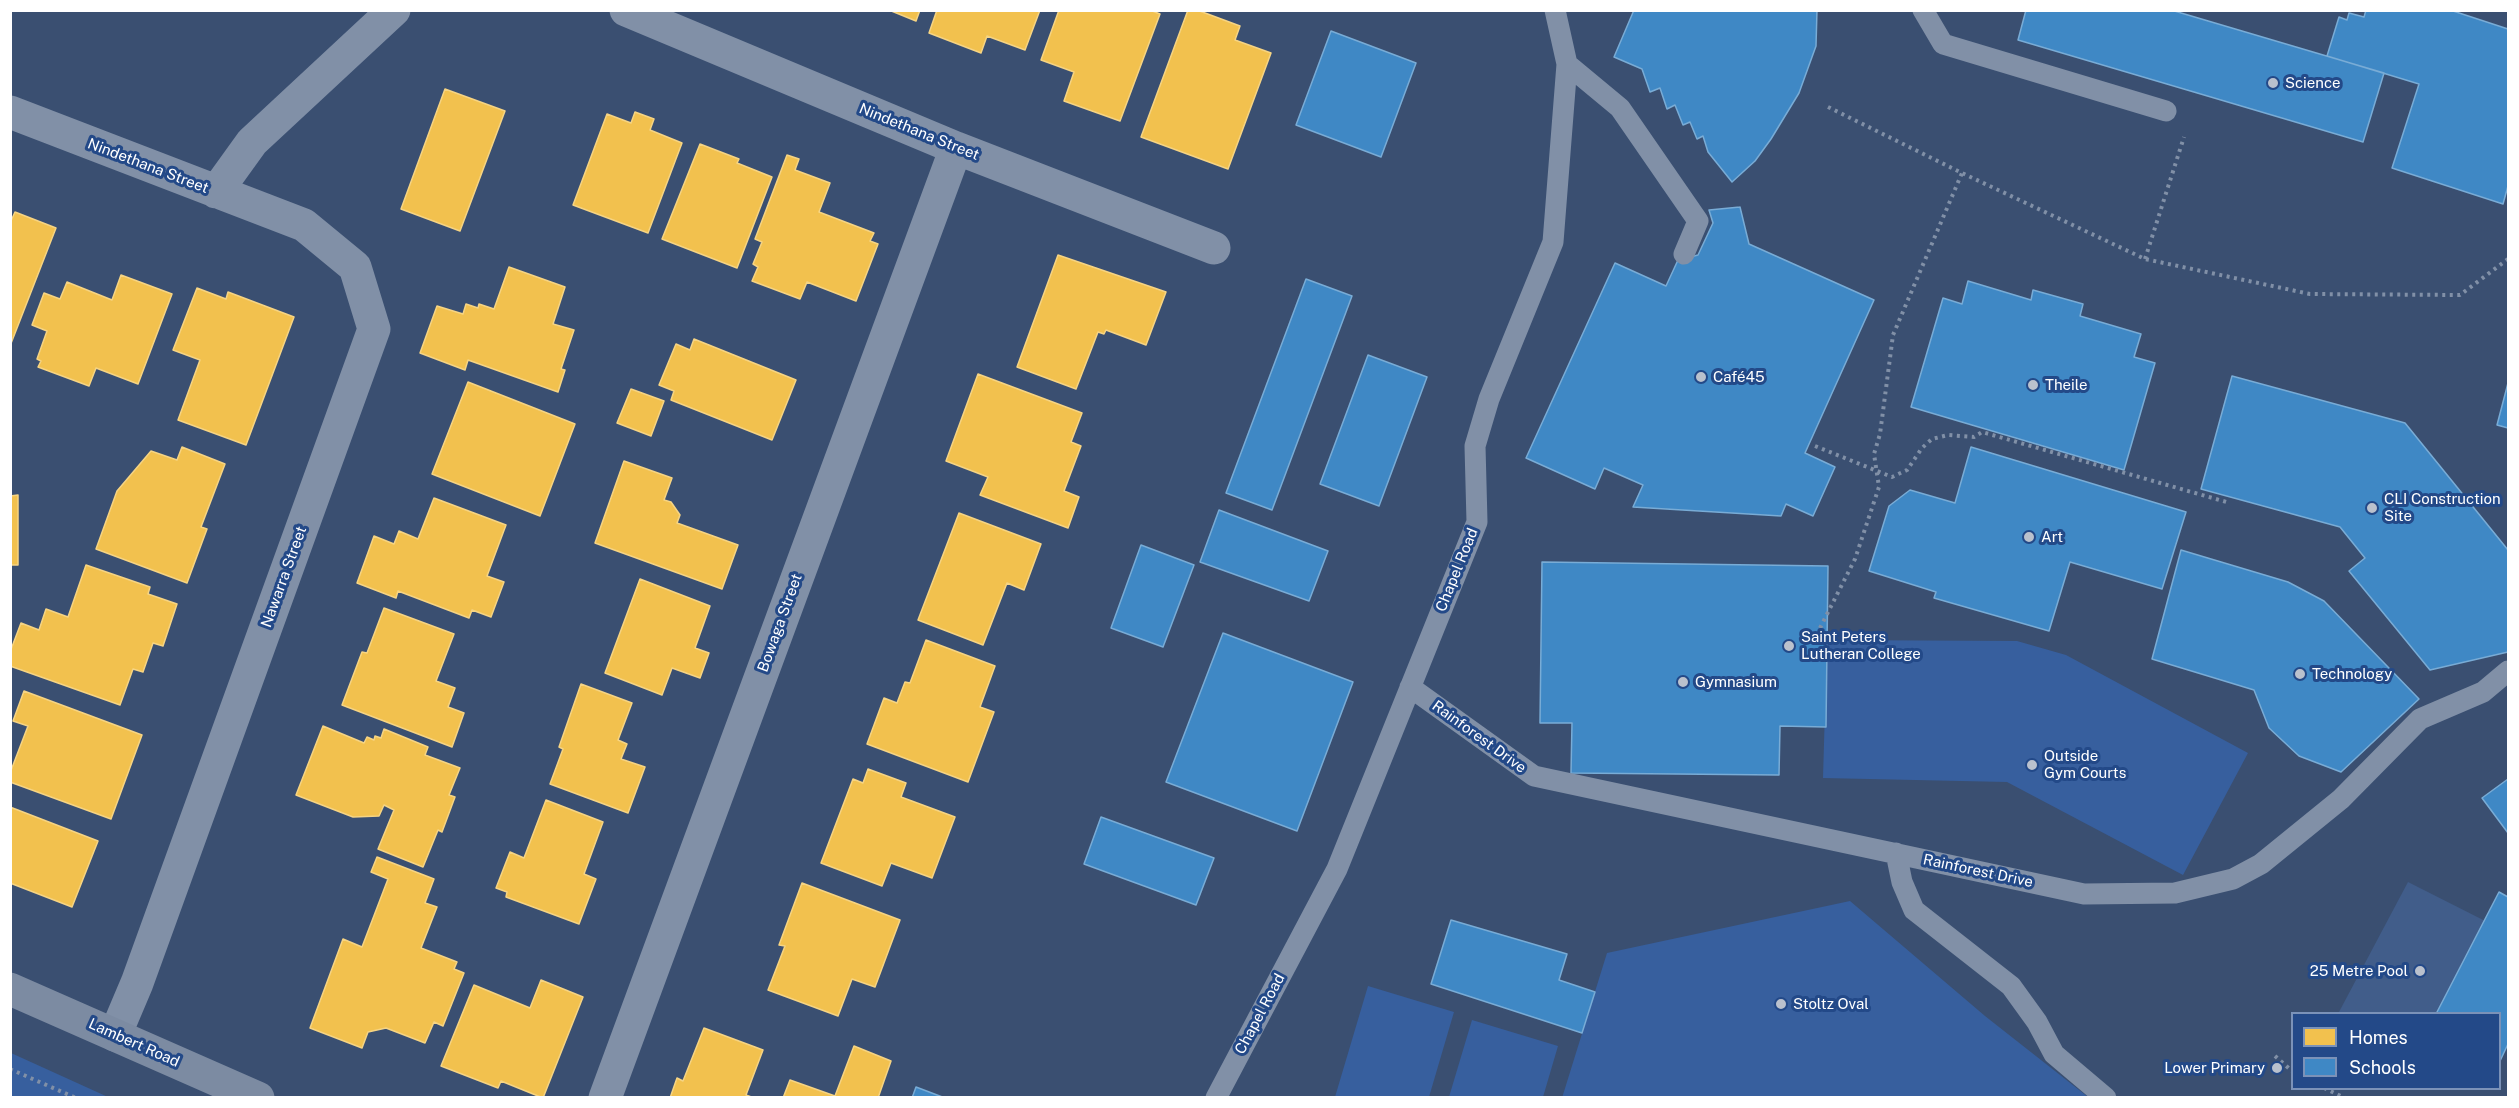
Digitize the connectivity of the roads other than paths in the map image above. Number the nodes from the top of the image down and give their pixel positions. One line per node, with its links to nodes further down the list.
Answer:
1 (394, 10): 9 (street, Nindethana Street)
2 (626, 10): 8 (street, Nindethana Street)
3 (1923, 10): 6 (lane)
4 (1557, 20): 5 (lane, Chapel Road)
5 (1567, 64): 11 (lane); 13 (lane, Chapel Road)
6 (2166, 111)
7 (10, 112): 9 (street, Nindethana Street)
8 (956, 148): 10 (street, Nindethana Street); 18 (street, Bowaga Street)
9 (216, 192): 16 (street, Nawarra Street)
10 (1214, 248)
11 (1684, 255)
12 (2508, 671): 14 (lane, Rainforest Drive)
13 (1410, 687): 14 (lane, Rainforest Drive); 19 (lane, Chapel Road)
14 (1896, 854): 20 (lane)
15 (10, 989): 16 (main road, Lambert Road)
16 (115, 1035): 17 (main road, Lambert Road)
17 (258, 1098)
18 (605, 1098)
19 (1216, 1098)
20 (2106, 1098)

